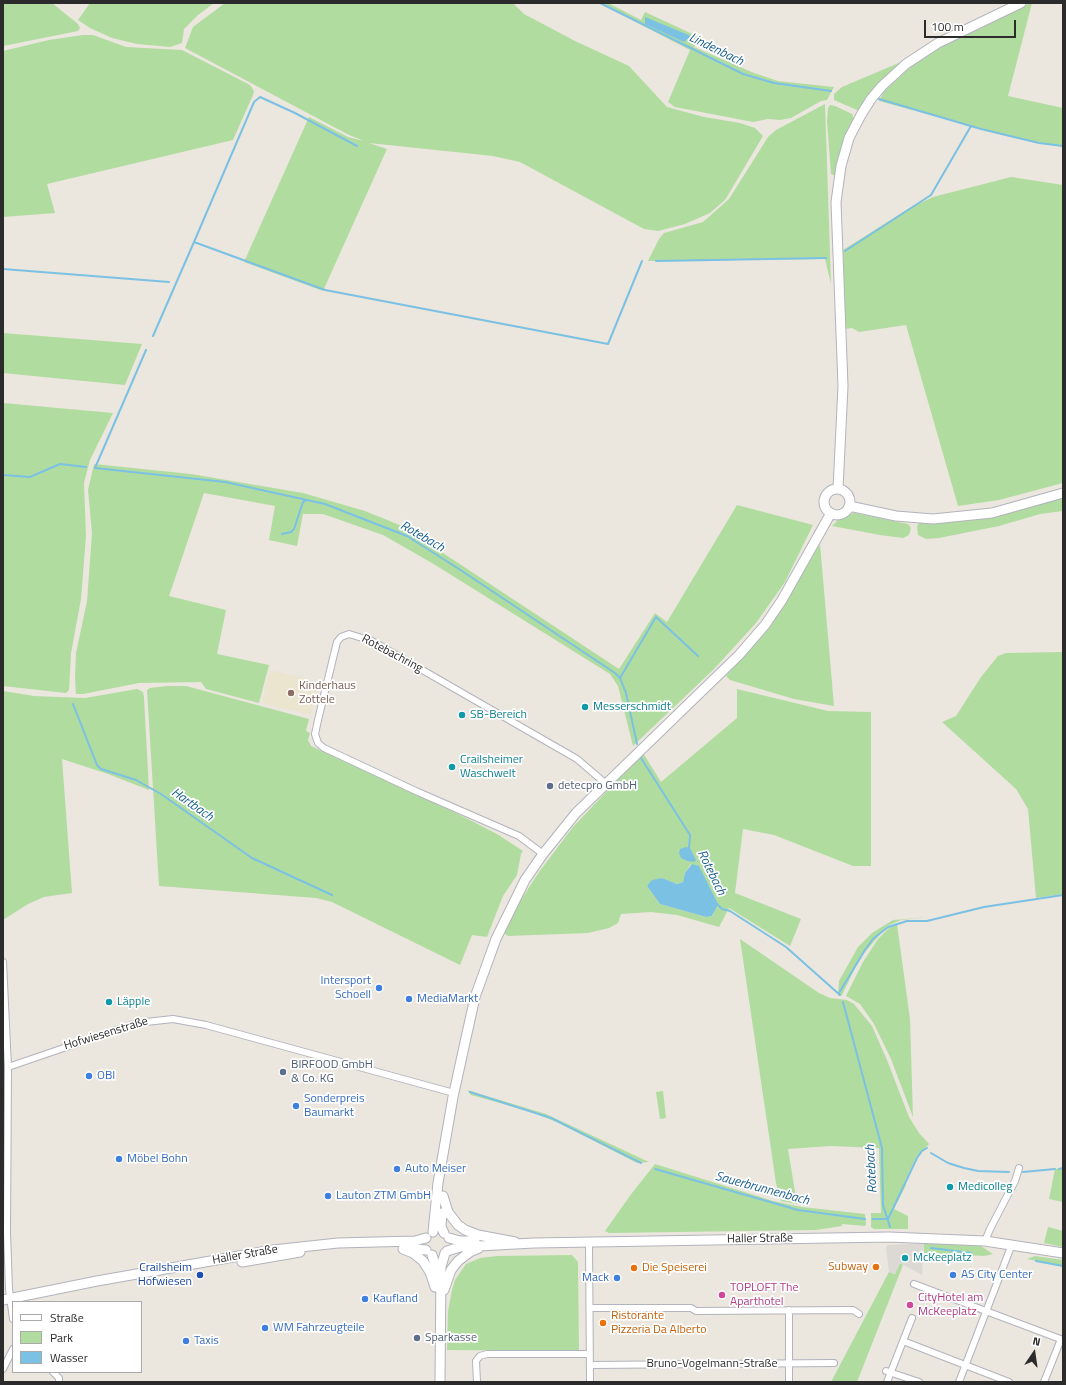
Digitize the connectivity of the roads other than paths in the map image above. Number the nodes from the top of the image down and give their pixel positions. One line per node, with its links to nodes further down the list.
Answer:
1 (1021, 3): 2 (main road)
2 (838, 489): 4 (main road); 5 (main road)
3 (1063, 493): 4 (main road)
4 (849, 506): 5 (main road)
5 (831, 513): 6 (main road)
6 (605, 783): 7 (main road); 7 (street, Rotebachring)
7 (543, 854): 10 (main road)
8 (3, 962): 9 (street)
9 (8, 1066): 10 (street, Hofwiesenstraße); 11 (street)
10 (454, 1093): 13 (main road)
11 (6, 1137): 31 (street)
12 (1019, 1168): 17 (street)
13 (442, 1170): 14 (main road); 15 (main road)
14 (443, 1196): 16 (main road); 18 (main road)
15 (430, 1235): 16 (main road); 24 (main road); 29 (main road, Haller Straße)
16 (446, 1235): 18 (main road, Haller Straße); 25 (main road)
17 (985, 1241): 19 (main road, Haller Straße); 21 (main road, Haller Straße)
18 (518, 1242): 20 (main road, Haller Straße)
19 (589, 1242): 20 (main road, Haller Straße); 32 (street)
20 (534, 1243): 22 (main road, Haller Straße)
21 (1012, 1244): 26 (main road, Haller Straße); 35 (street)
22 (485, 1247): 25 (main road, Haller Straße); 34 (main road)
23 (399, 1248): 24 (main road, Haller Straße); 28 (main road, Haller Straße); 29 (main road, Haller Straße)
24 (429, 1252): 25 (main road); 28 (main road)
25 (446, 1252): 34 (main road)
26 (1063, 1253)
27 (914, 1284): 35 (street)
28 (435, 1287): 51 (main road)
29 (65, 1289): 30 (main road, Haller Straße)
30 (12, 1301)
31 (8, 1302): 37 (street)
32 (590, 1308): 33 (street); 41 (street)
33 (789, 1310): 36 (street); 43 (street)
34 (441, 1311): 52 (main road)
35 (987, 1311): 39 (street); 46 (street)
36 (859, 1314)
37 (12, 1316)
38 (912, 1318): 40 (street)
39 (1062, 1340): 60 (street)
40 (903, 1341): 46 (street); 48 (street)
41 (589, 1354): 45 (street); 53 (street)
42 (10, 1363): 47 (street)
43 (789, 1363): 44 (street, Bruno-Vogelmann-Straße); 45 (street, Bruno-Vogelmann-Straße); 55 (street)
44 (834, 1363)
45 (590, 1365): 54 (street)
46 (966, 1365): 58 (street); 59 (street)
47 (3, 1369)
48 (889, 1372): 56 (street); 57 (street)
49 (54, 1373): 50 (street)
50 (59, 1382)
51 (435, 1382)
52 (440, 1382)
53 (477, 1382)
54 (590, 1382)
55 (789, 1382)
56 (887, 1382)
57 (919, 1382)
58 (959, 1382)
59 (1009, 1382)
60 (1044, 1382)

